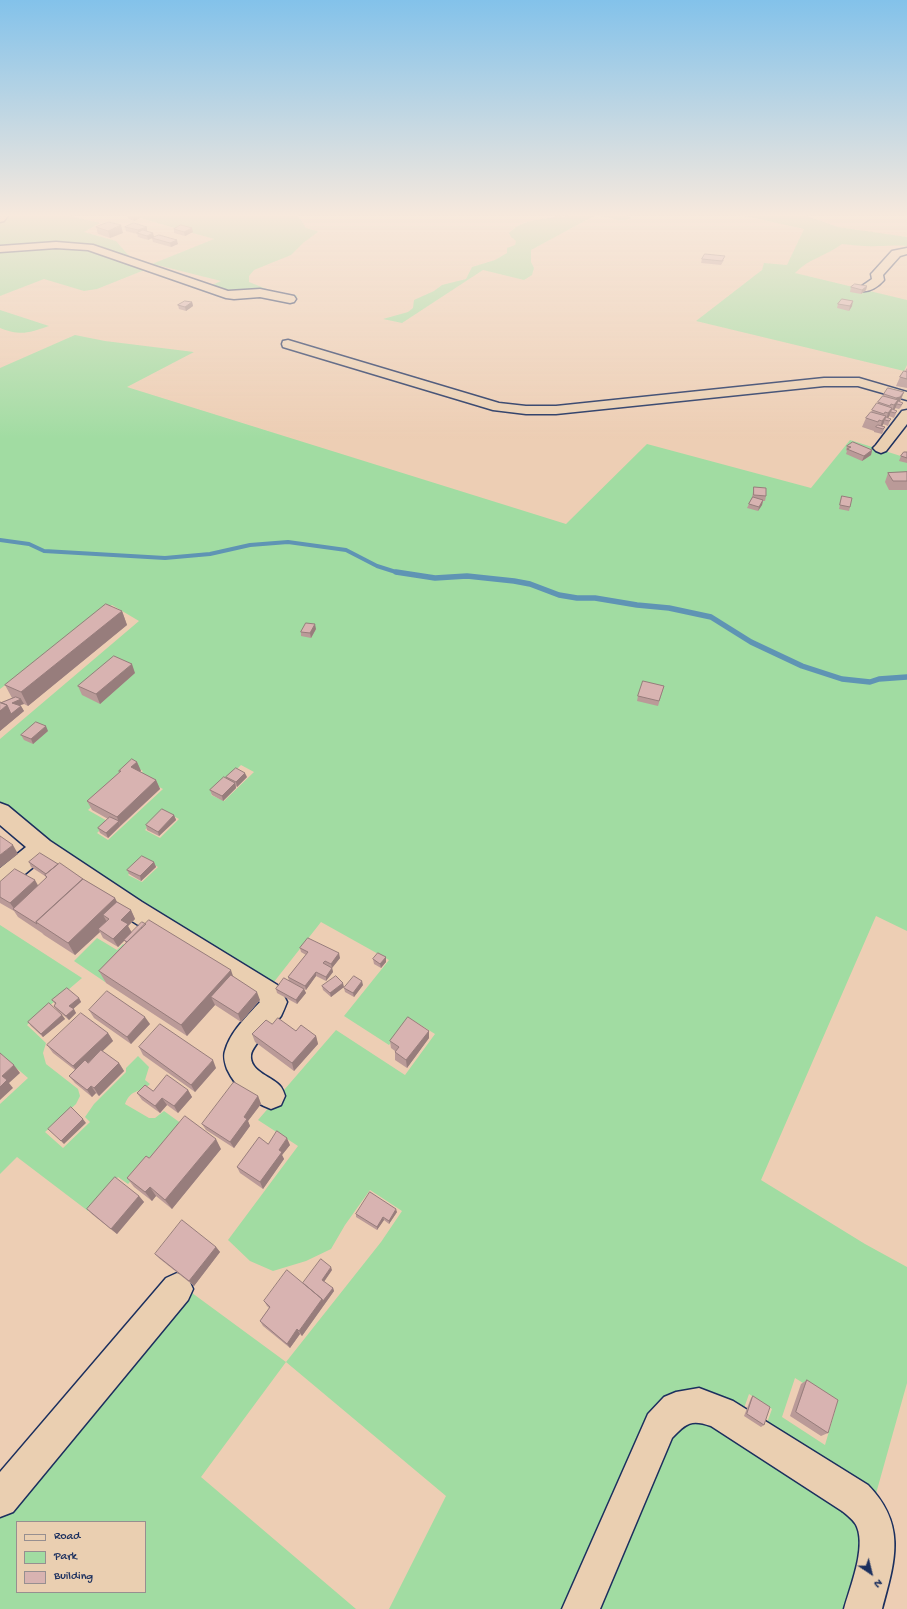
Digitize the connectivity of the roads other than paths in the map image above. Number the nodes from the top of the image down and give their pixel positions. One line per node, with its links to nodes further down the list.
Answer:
1 (212, 289): 2 (street)
2 (290, 299)
3 (288, 344): 4 (street)
4 (907, 396)
5 (907, 414): 6 (street)
6 (891, 436): 7 (street); 8 (street)
7 (907, 441)
8 (882, 448)
9 (0, 812): 10 (street)
10 (42, 847): 11 (street); 12 (street)
11 (0, 881)
12 (271, 1096)
13 (177, 1289): 14 (street)
14 (0, 1499)
15 (581, 1609): 16 (street)
16 (863, 1609)

